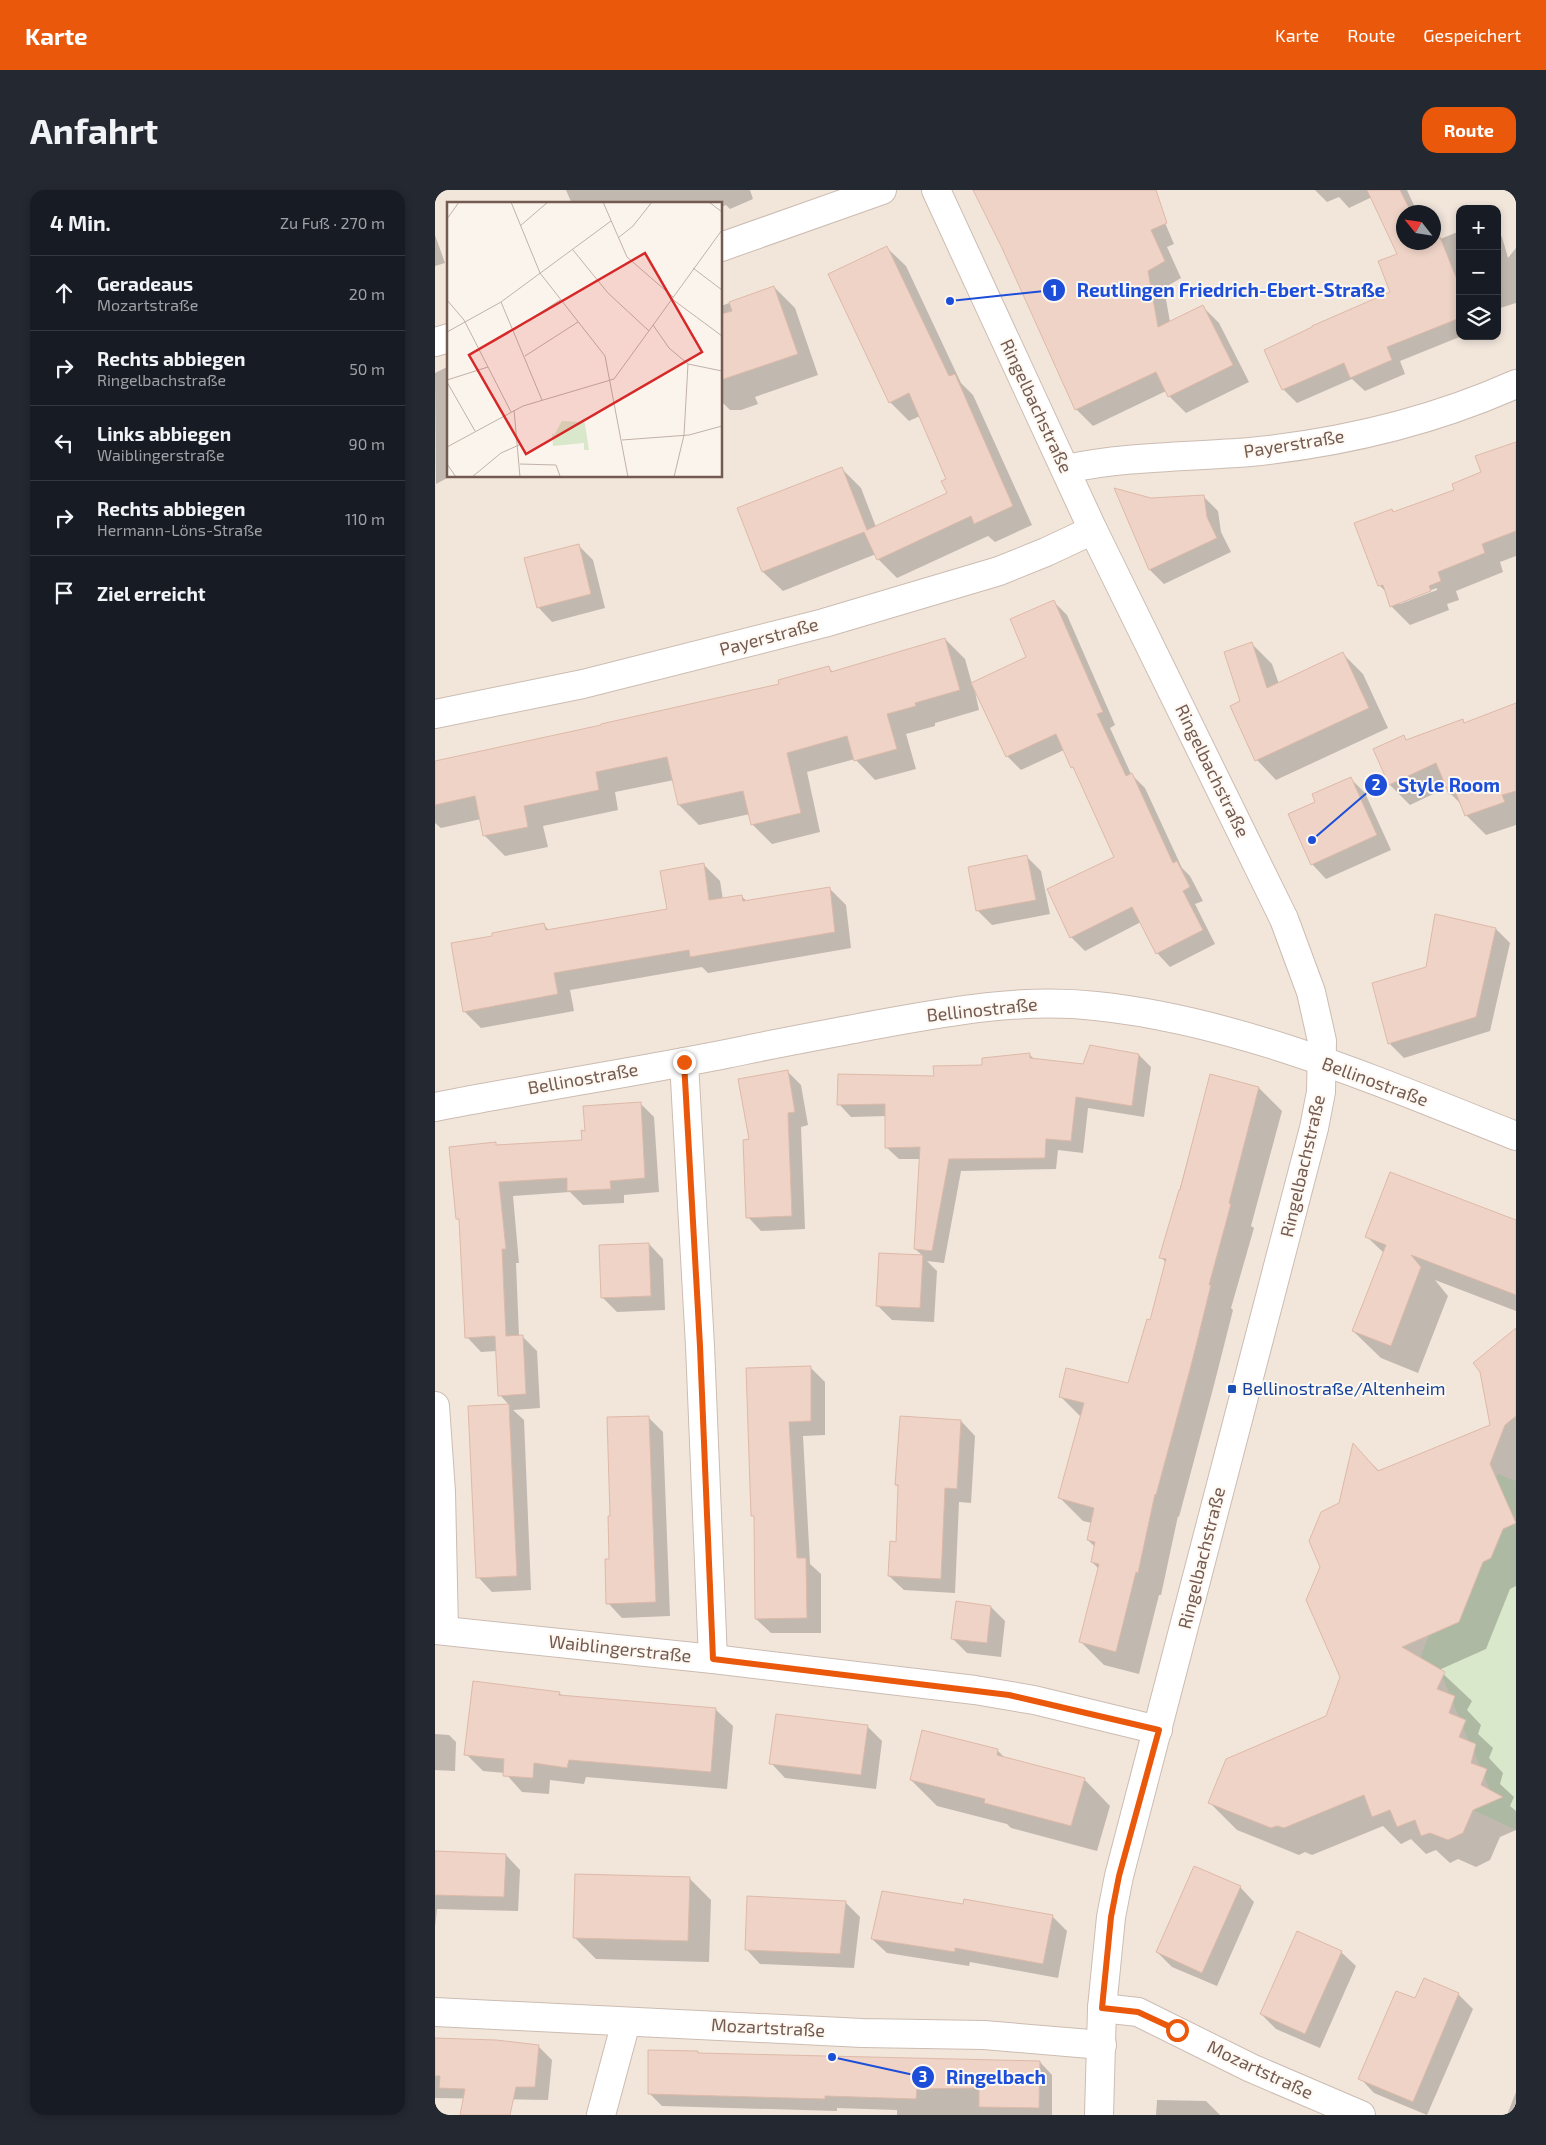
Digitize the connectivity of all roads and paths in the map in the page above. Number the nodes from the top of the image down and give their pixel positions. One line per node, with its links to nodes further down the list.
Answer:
1 (882, 190): 3 (street)
2 (936, 190): 5 (street, Ringelbachstraße)
3 (723, 246)
4 (1516, 384): 5 (street, Payerstraße)
5 (1065, 469): 6 (street, Ringelbachstraße)
6 (1093, 530): 7 (street, Payerstraße); 9 (street, Ringelbachstraße)
7 (435, 714)
8 (684, 1062): 9 (street, Bellinostraße); 10 (street, Bellinostraße); 14 (street)
9 (1323, 1063): 11 (street, Bellinostraße); 15 (street, Ringelbachstraße)
10 (435, 1107)
11 (1516, 1136)
12 (435, 1406): 13 (street)
13 (440, 1630): 14 (street, Waiblingerstraße)
14 (713, 1659): 15 (street, Waiblingerstraße)
15 (1159, 1730): 16 (street, Ringelbachstraße)
16 (1102, 2008): 19 (street, Ringelbachstraße); 22 (street, Mozartstraße)
17 (435, 2012): 18 (street, Mozartstraße)
18 (626, 2022): 19 (street, Mozartstraße); 20 (street)
19 (1101, 2045): 21 (street, Ringelbachstraße)
20 (601, 2115)
21 (1099, 2115)
22 (1361, 2115)

